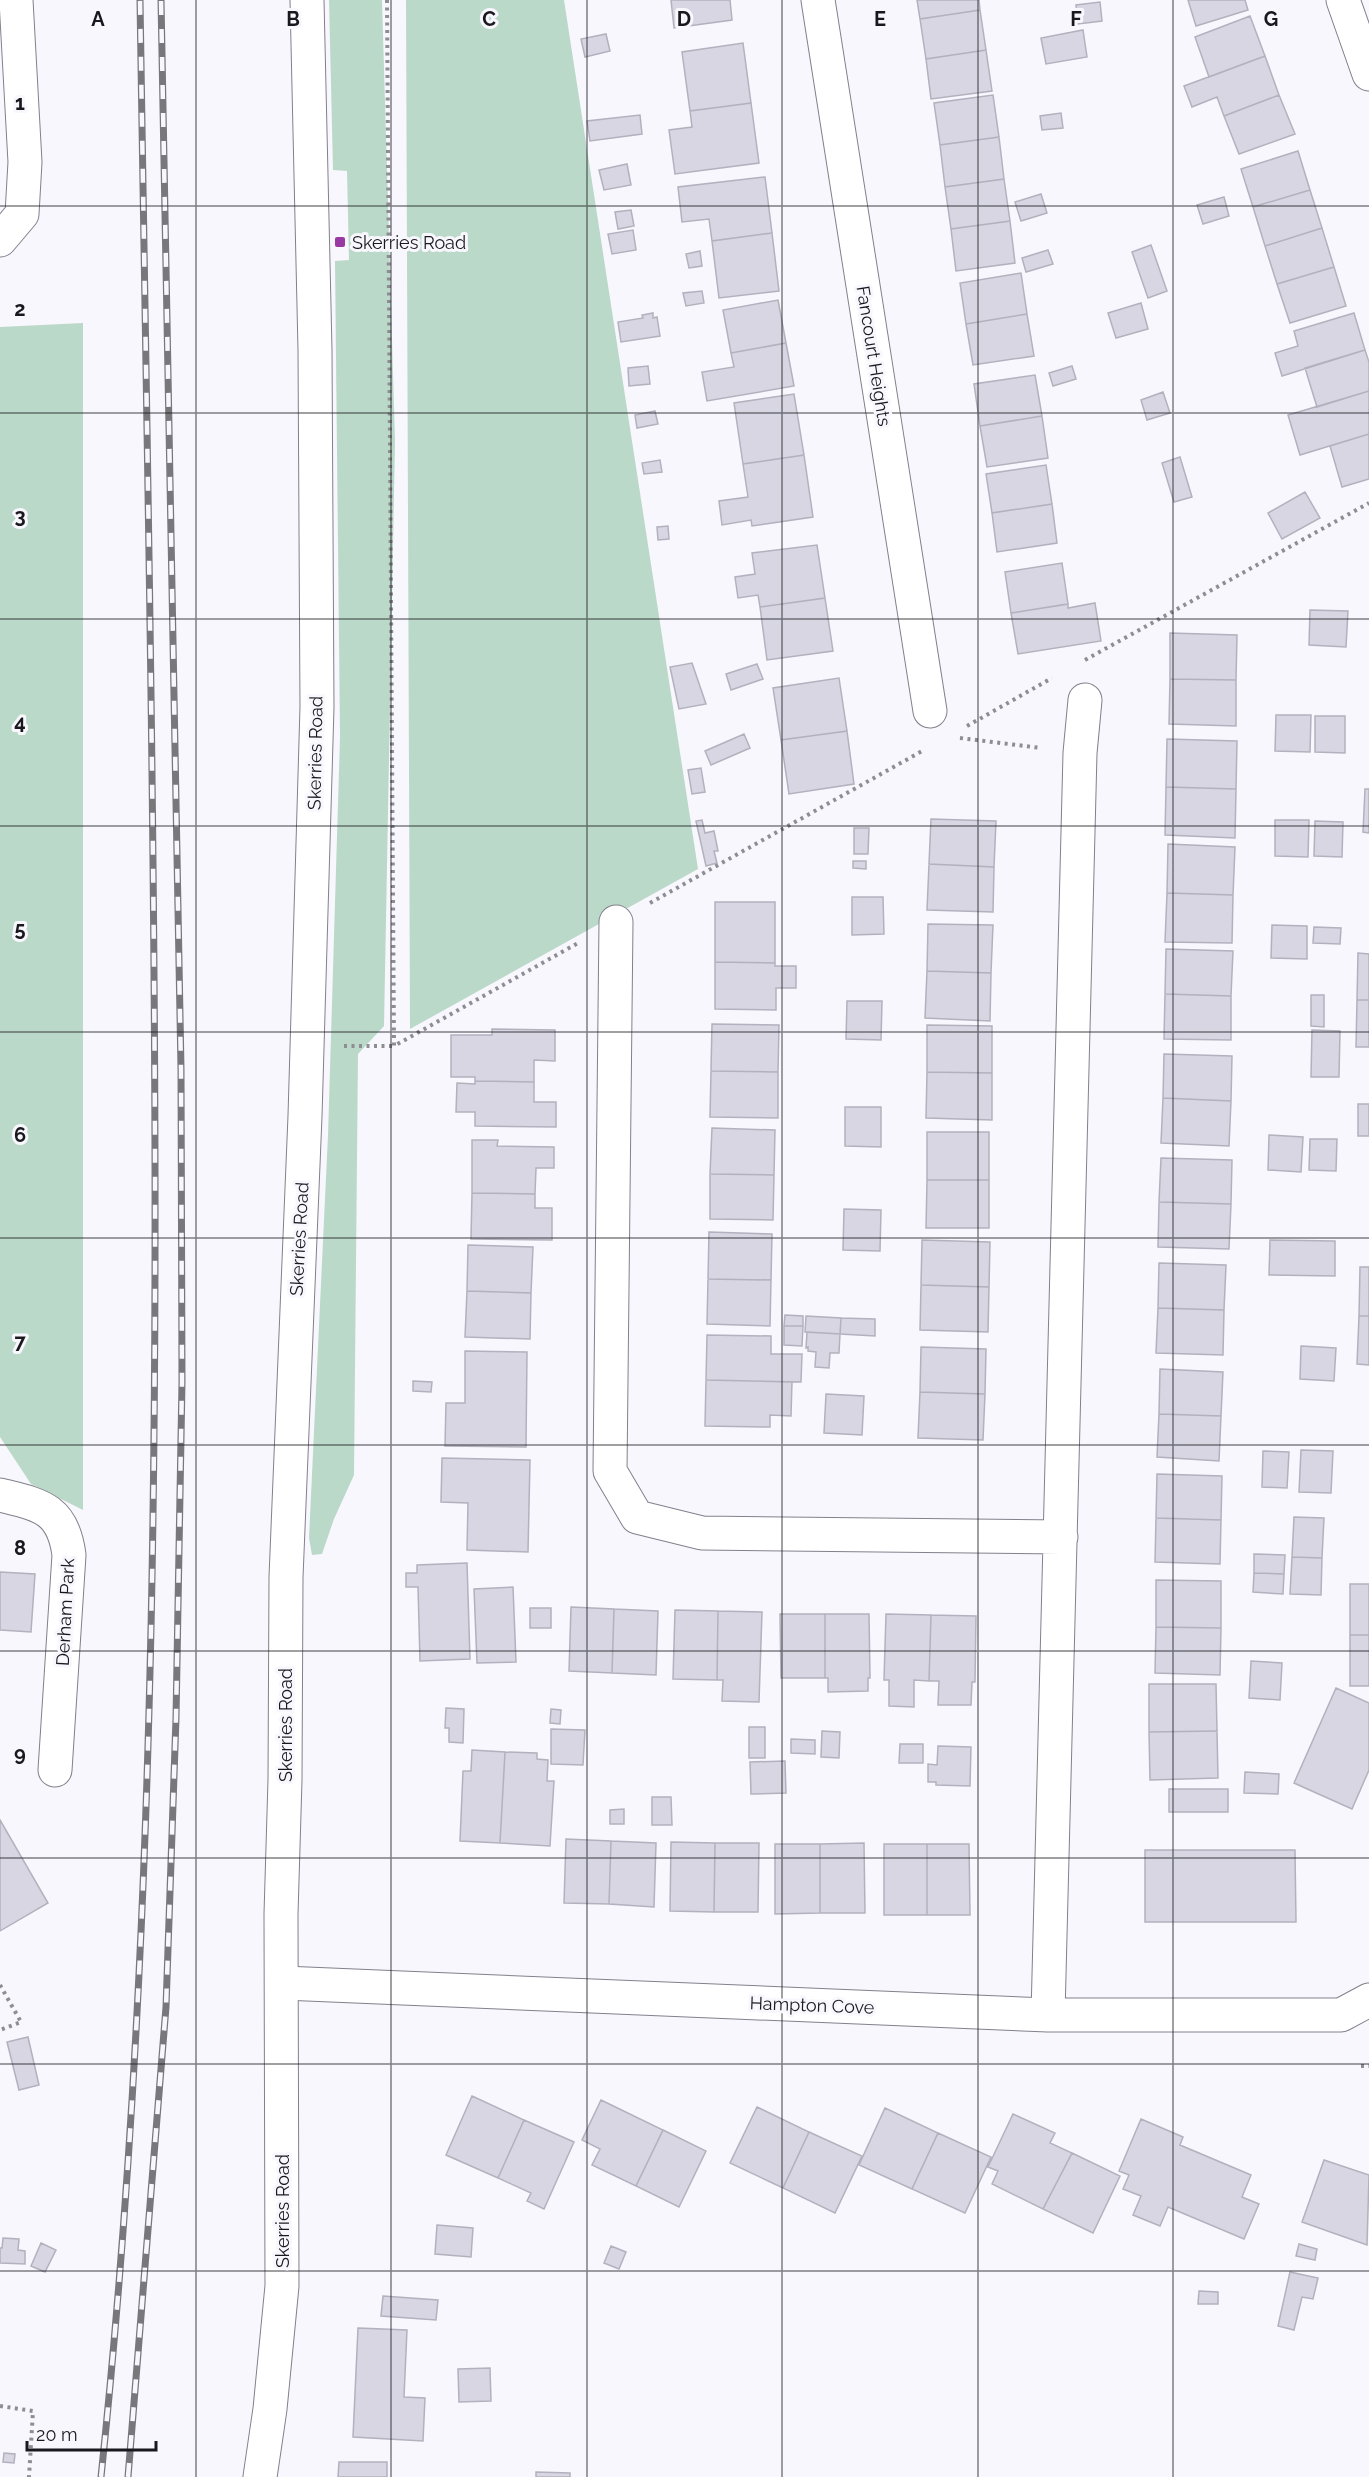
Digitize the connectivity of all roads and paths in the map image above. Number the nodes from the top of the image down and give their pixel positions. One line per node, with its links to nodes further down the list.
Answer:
1 (15, 0): 7 (street)
2 (307, 0): 18 (street, Skerries Road)
3 (387, 0): 14 (path)
4 (818, 0): 12 (street, Fancourt Heights)
5 (1343, 0): 6 (street)
6 (1369, 74)
7 (0, 240)
8 (1369, 503): 9 (path)
9 (1080, 663)
10 (1059, 674): 12 (path)
11 (1085, 700): 13 (street)
12 (939, 724): 13 (path); 14 (path)
13 (1080, 753): 16 (street)
14 (616, 922): 16 (street)
15 (0, 1495): 17 (street, Derham Park)
16 (1061, 1537): 21 (street)
17 (55, 1770)
18 (283, 1983): 21 (street, Hampton Cove); 27 (street, Skerries Road)
19 (0, 1985): 22 (path)
20 (1355, 2008): 21 (street, Hampton Cove)
21 (1048, 2015)
22 (0, 2030)
23 (1361, 2066): 24 (path)
24 (1369, 2066)
25 (0, 2406): 26 (path)
26 (29, 2477)
27 (260, 2477)

